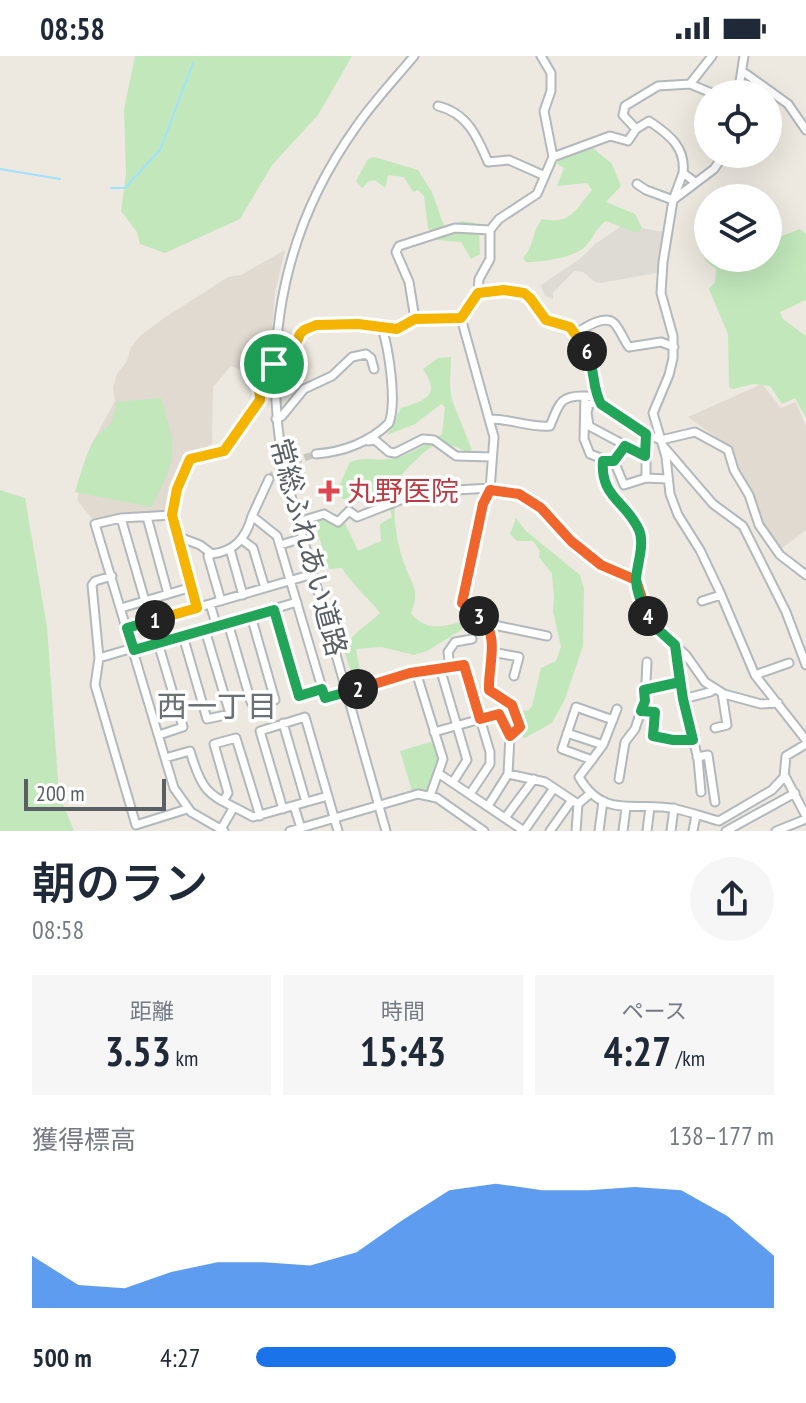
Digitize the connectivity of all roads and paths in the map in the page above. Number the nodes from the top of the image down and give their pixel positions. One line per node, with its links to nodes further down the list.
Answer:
1 (414, 56): 28 (street, 常総ふれあい道路)
2 (541, 56): 6 (street)
3 (551, 56): 6 (street)
4 (712, 56): 9 (street)
5 (744, 56): 7 (street)
6 (548, 67): 14 (street)
7 (742, 71): 8 (street); 13 (street)
8 (740, 80)
9 (690, 84): 10 (street); 12 (street)
10 (694, 86)
11 (438, 106): 17 (street)
12 (636, 129): 14 (street); 16 (street)
13 (806, 130)
14 (553, 157): 17 (street)
15 (715, 168): 18 (street)
16 (683, 173): 18 (street); 20 (street)
17 (545, 176): 21 (street)
18 (695, 182): 20 (street)
19 (637, 184): 20 (street)
20 (673, 200): 27 (street)
21 (490, 230): 22 (street); 24 (street)
22 (478, 293): 23 (street); 26 (street)
23 (461, 318): 24 (street); 33 (street)
24 (415, 319): 25 (street)
25 (382, 328): 28 (street); 35 (street)
26 (575, 334): 27 (street); 31 (street)
27 (674, 347): 36 (street)
28 (274, 364): 32 (street, 常総ふれあい道路); 47 (street)
29 (374, 369): 32 (street)
30 (585, 396): 31 (street); 33 (street); 41 (street)
31 (598, 398): 34 (street); 37 (street)
32 (276, 419): 51 (street, 常総ふれあい道路)
33 (491, 419): 40 (street)
34 (646, 434): 36 (street); 39 (street)
35 (366, 441): 38 (street); 40 (street)
36 (662, 442): 45 (street); 59 (street); 92 (street)
37 (625, 446): 39 (street); 42 (street)
38 (316, 454)
39 (645, 456): 43 (street)
40 (492, 457): 46 (street)
41 (603, 461): 42 (street); 61 (street)
42 (614, 461): 43 (street)
43 (646, 478): 45 (street)
44 (269, 479): 48 (street)
45 (667, 479): 67 (street)
46 (490, 489): 51 (street); 61 (street); 78 (street)
47 (172, 515): 49 (street); 52 (street)
48 (252, 516): 54 (street); 55 (street)
49 (147, 517): 50 (street); 65 (street)
50 (121, 518): 60 (street); 68 (street)
51 (298, 522): 53 (street, 常総ふれあい道路)
52 (179, 537): 57 (street); 63 (street)
53 (303, 538): 55 (street); 58 (street, 常総ふれあい道路)
54 (241, 539): 56 (street); 64 (street)
55 (280, 545): 62 (street)
56 (230, 549): 57 (street); 66 (street)
57 (212, 554): 69 (street)
58 (313, 574): 62 (street); 102 (street, 常総ふれあい道路)
59 (806, 575)
60 (112, 576): 73 (street); 89 (street)
61 (636, 580): 86 (street)
62 (290, 581): 64 (street); 71 (street)
63 (192, 587): 65 (street); 74 (street)
64 (265, 588): 66 (street)
65 (168, 594): 68 (street)
66 (243, 595): 69 (street)
67 (721, 595): 70 (street); 96 (street)
68 (145, 601): 73 (street)
69 (221, 601): 72 (street)
70 (702, 601)
71 (297, 602): 75 (street); 99 (street)
72 (210, 604): 74 (street); 79 (street)
73 (121, 608): 80 (street)
74 (197, 608): 80 (street)
75 (274, 610): 76 (street); 99 (street)
76 (251, 616): 77 (street); 77 (street)
77 (228, 623): 79 (street)
78 (489, 626): 83 (street); 88 (street)
79 (217, 627): 81 (street)
80 (127, 628): 87 (street)
81 (205, 630): 82 (street); 82 (street)
82 (183, 636): 85 (street)
83 (547, 636)
84 (472, 639): 93 (street)
85 (158, 643): 87 (street); 114 (street)
86 (675, 645): 98 (street); 101 (street)
87 (134, 649): 89 (street); 114 (street)
88 (492, 652): 97 (street); 115 (street)
89 (99, 658): 147 (street)
90 (647, 662): 100 (street)
91 (789, 663): 96 (street)
92 (806, 665)
93 (450, 667): 94 (street); 107 (street)
94 (440, 668): 95 (street); 110 (street)
95 (416, 672): 102 (street); 112 (street)
96 (755, 675): 104 (street)
97 (514, 676)
98 (680, 682): 100 (street); 103 (street)
99 (322, 689): 102 (street)
100 (644, 690): 106 (street)
101 (719, 691): 103 (street); 104 (street); 111 (street)
102 (347, 692): 140 (street, 常総ふれあい道路)
103 (683, 699): 116 (street)
104 (778, 703): 117 (street)
105 (617, 709): 108 (street)
106 (641, 711): 116 (street); 126 (street)
107 (480, 719): 110 (street); 115 (street); 132 (street)
108 (613, 720): 113 (street); 118 (street)
109 (283, 723): 133 (street); 137 (street); 148 (street)
110 (457, 726): 112 (street); 127 (street)
111 (715, 728)
112 (434, 732): 122 (street)
113 (567, 733): 118 (street); 121 (street)
114 (159, 735): 120 (street)
115 (510, 736): 123 (street)
116 (693, 740): 119 (street)
117 (806, 742): 124 (street)
118 (603, 745): 121 (street)
119 (697, 757): 129 (street); 139 (street)
120 (165, 758): 135 (street); 147 (street)
121 (592, 760): 130 (street)
122 (438, 773): 127 (street); 134 (street)
123 (508, 774): 125 (street); 142 (street)
124 (784, 777): 131 (street); 149 (street)
125 (534, 779): 128 (street); 152 (street)
126 (619, 779)
127 (453, 782): 132 (street)
128 (554, 788): 138 (street); 163 (street)
129 (701, 792)
130 (591, 793): 136 (street); 138 (street)
131 (795, 793): 153 (street); 171 (street)
132 (470, 794): 142 (street)
133 (328, 796): 137 (street); 151 (street)
134 (430, 796): 140 (street); 155 (street)
135 (223, 801): 143 (street); 150 (street)
136 (603, 801): 145 (street); 166 (street)
137 (306, 802): 141 (street)
138 (575, 802): 164 (street); 165 (street)
139 (715, 802)
140 (380, 805): 151 (street); 161 (street, 常総ふれあい道路)
141 (294, 806): 148 (street); 154 (street)
142 (488, 806): 152 (street)
143 (234, 807): 150 (street); 158 (street)
144 (650, 807): 145 (street); 146 (street); 168 (street)
145 (626, 808): 167 (street)
146 (674, 808): 149 (street); 169 (street)
147 (187, 809): 158 (street)
148 (283, 809): 150 (street)
149 (696, 815): 170 (street)
150 (260, 816)
151 (335, 818): 154 (street); 160 (street)
152 (505, 818): 156 (street)
153 (806, 818): 157 (street)
154 (301, 828): 159 (street)
155 (471, 828): 162 (street)
156 (513, 828): 163 (street)
157 (786, 829): 172 (street)
158 (222, 830)
159 (290, 831)
160 (338, 831)
161 (386, 831)
162 (484, 831)
163 (524, 831)
164 (550, 831)
165 (576, 831)
166 (599, 831)
167 (623, 831)
168 (647, 831)
169 (671, 831)
170 (693, 831)
171 (727, 831)
172 (776, 831)

